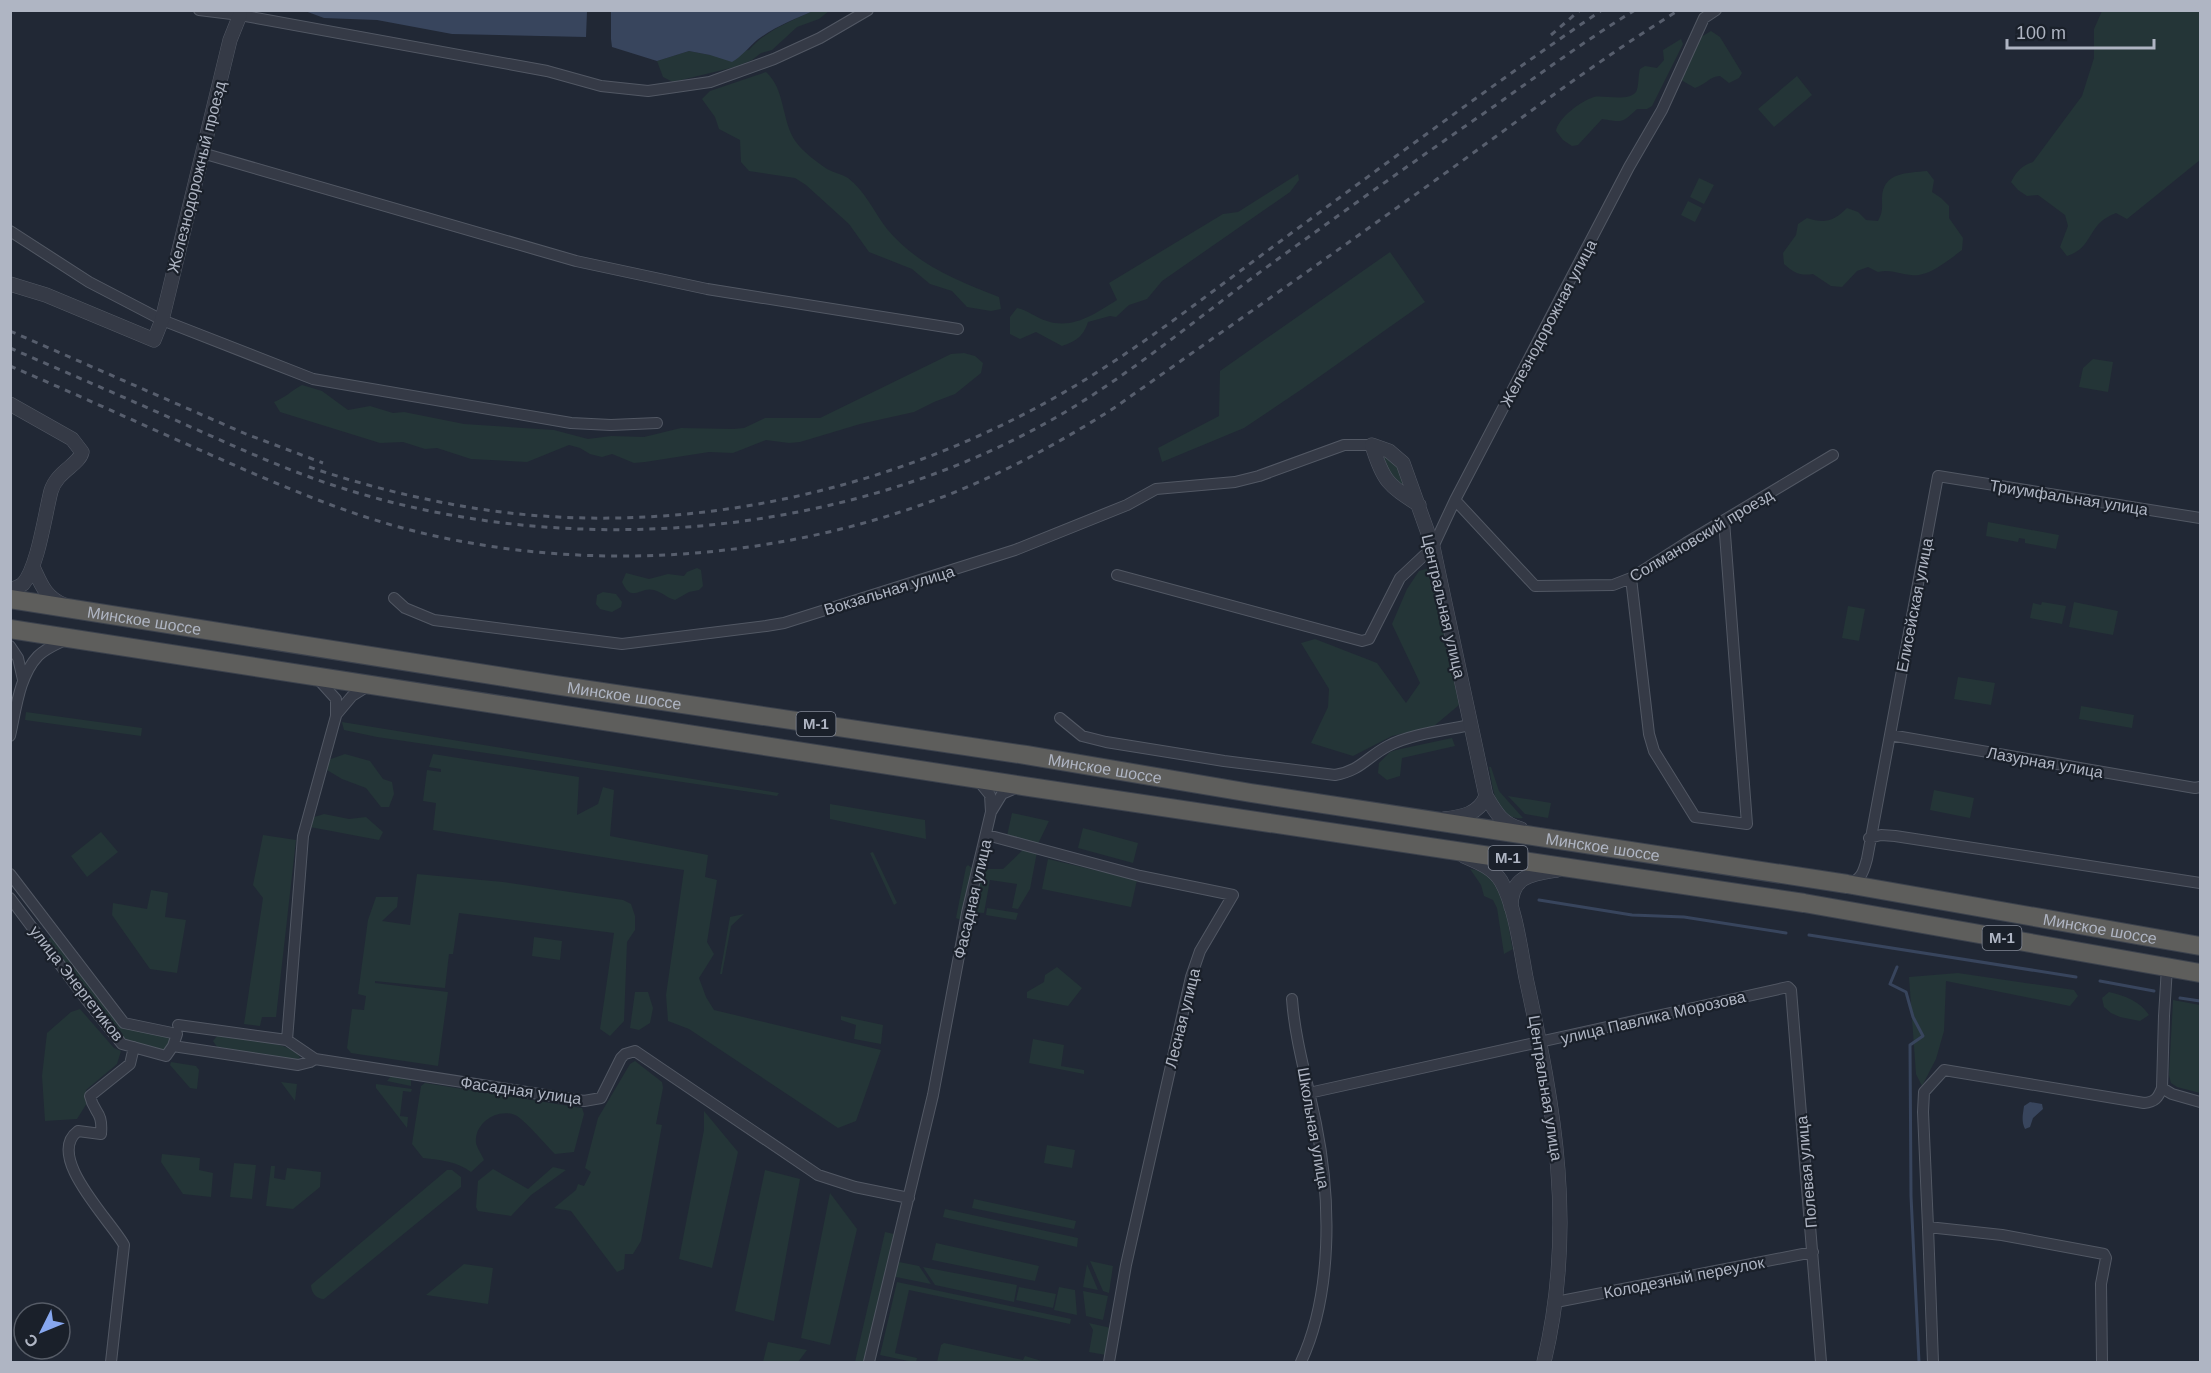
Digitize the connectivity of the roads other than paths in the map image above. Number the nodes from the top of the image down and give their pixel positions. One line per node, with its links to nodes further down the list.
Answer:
1 (200, 10): 4 (street)
2 (868, 10): 4 (street)
3 (1716, 10): 15 (street, Железнодорожная улица)
4 (242, 13): 5 (street, Железнодорожный проезд)
5 (201, 153): 8 (street, Железнодорожный проезд); 9 (street)
6 (10, 231): 8 (street)
7 (10, 284): 8 (street, Железнодорожный проезд)
8 (162, 320): 11 (street)
9 (958, 329)
10 (10, 404): 20 (street)
11 (657, 423)
12 (1372, 445): 16 (street); 16 (street, Центральная улица); 24 (street, Вокзальная улица)
13 (1833, 455): 18 (street, Солмановский проезд)
14 (1938, 476): 17 (street, Триумфальная улица); 36 (street, Елисейская улица)
15 (1455, 500): 19 (street, Железнодорожная улица); 22 (street, Солмановский проезд)
16 (1419, 505): 19 (street, Центральная улица)
17 (2200, 518)
18 (1724, 521): 22 (street, Солмановский проезд); 22 (street)
19 (1433, 547): 21 (street); 35 (street, Центральная улица)
20 (33, 567): 23 (street); 26 (street)
21 (1117, 575)
22 (1631, 579)
23 (10, 590)
24 (393, 598)
25 (10, 599): 26 (highway, Минское шоссе / М-1)
26 (74, 609): 43 (highway, Минское шоссе / М-1)
27 (10, 629): 28 (highway, Минское шоссе / М-1)
28 (68, 638): 30 (highway, Минское шоссе / М-1); 31 (street)
29 (10, 646): 31 (street)
30 (316, 676): 32 (highway, Минское шоссе / М-1); 33 (street)
31 (23, 680): 37 (street)
32 (370, 685): 33 (street); 38 (highway, Минское шоссе / М-1)
33 (336, 716): 62 (street)
34 (1060, 718): 35 (street)
35 (1471, 725): 41 (street, Центральная улица)
36 (1890, 735): 40 (street, Лазурная улица); 45 (street, Елисейская улица)
37 (10, 736)
38 (977, 779): 39 (highway, Минское шоссе / М-1); 42 (street, Фасадная улица)
39 (1023, 786): 42 (street); 47 (highway, Минское шоссе / М-1)
40 (2200, 787)
41 (1486, 796): 43 (street); 46 (street, Центральная улица)
42 (991, 812): 44 (street, Фасадная улица)
43 (1425, 820): 46 (highway, Минское шоссе / М-1)
44 (987, 835): 70 (street, Фасадная улица); 76 (street, Лесная улица)
45 (1869, 838): 48 (street, Елисейская улица); 51 (street)
46 (1557, 840): 52 (highway, Минское шоссе / М-1)
47 (1446, 848): 49 (highway, Минское шоссе / М-1); 55 (street, Центральная улица)
48 (1867, 859): 52 (street); 53 (street)
49 (1571, 867): 55 (street); 57 (highway, Минское шоссе / М-1)
50 (10, 874): 61 (street)
51 (2200, 883)
52 (1847, 884): 53 (highway, Минское шоссе / М-1)
53 (1890, 891): 56 (highway, Минское шоссе / М-1)
54 (10, 897): 65 (street, улица Энергетиков)
55 (1511, 909): 63 (street, Центральная улица)
56 (2200, 946)
57 (2167, 967): 58 (highway, Минское шоссе / М-1); 67 (street)
58 (2200, 973)
59 (1785, 986): 63 (street, улица Павлика Морозова); 72 (street, Полевая улица)
60 (1292, 999): 68 (street, Школьная улица)
61 (178, 1030): 62 (street); 64 (street)
62 (287, 1040): 66 (street, Фасадная улица)
63 (1540, 1043): 68 (street, улица Павлика Морозова); 73 (street, Центральная улица)
64 (173, 1046): 65 (street, улица Энергетиков); 66 (street)
65 (134, 1047): 74 (street)
66 (315, 1059): 70 (street, Фасадная улица)
67 (2163, 1088): 69 (street); 71 (street)
68 (1310, 1093): 77 (street, Школьная улица)
69 (2200, 1102)
70 (909, 1198): 75 (street, Фасадная улица)
71 (1928, 1227): 80 (street); 81 (street)
72 (1813, 1252): 73 (street, Колодезный переулок); 79 (street, Полевая улица)
73 (1556, 1302): 78 (street, Центральная улица)
74 (111, 1362)
75 (870, 1362)
76 (1109, 1362)
77 (1301, 1362)
78 (1544, 1362)
79 (1821, 1362)
80 (1933, 1362)
81 (2102, 1362)

